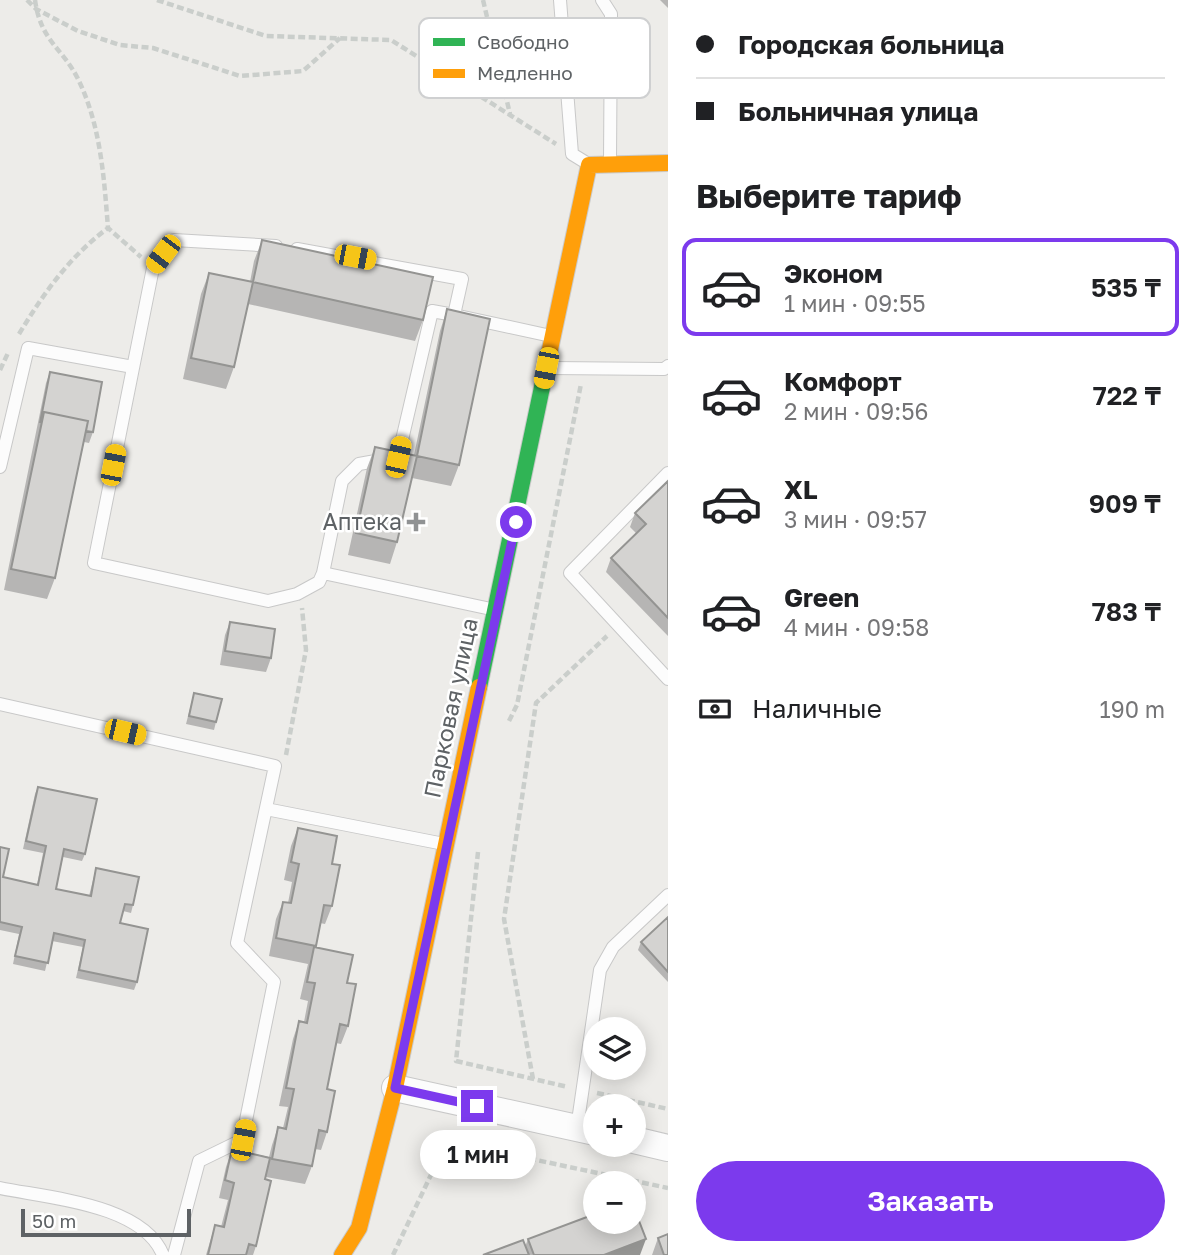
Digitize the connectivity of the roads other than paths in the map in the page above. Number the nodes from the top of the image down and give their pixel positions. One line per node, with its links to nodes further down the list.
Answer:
1 (559, 0): 3 (lane)
2 (602, 0): 4 (lane)
3 (561, 18)
4 (611, 18)
5 (567, 98): 8 (lane)
6 (610, 98): 9 (lane)
7 (668, 163): 9 (street)
8 (589, 164): 9 (street); 11 (street, Парковая улица)
9 (610, 164)
10 (454, 315): 11 (lane); 13 (lane); 17 (lane)
11 (552, 336): 14 (street, Парковая улица)
12 (668, 366): 14 (lane)
13 (133, 367): 15 (lane); 17 (lane)
14 (546, 368): 18 (street, Парковая улица)
15 (0, 467)
16 (668, 474): 19 (lane)
17 (323, 573): 18 (lane)
18 (495, 610): 22 (street, Парковая улица)
19 (668, 679)
20 (0, 704): 21 (lane)
21 (266, 809): 22 (lane); 31 (lane)
22 (446, 844): 24 (street, Парковая улица)
23 (668, 895): 25 (lane)
24 (395, 1088): 26 (street); 32 (street, Парковая улица)
25 (583, 1100)
26 (583, 1129)
27 (646, 1143): 28 (street)
28 (668, 1148)
29 (0, 1188): 30 (lane)
30 (163, 1255)
31 (174, 1255)
32 (342, 1255)

